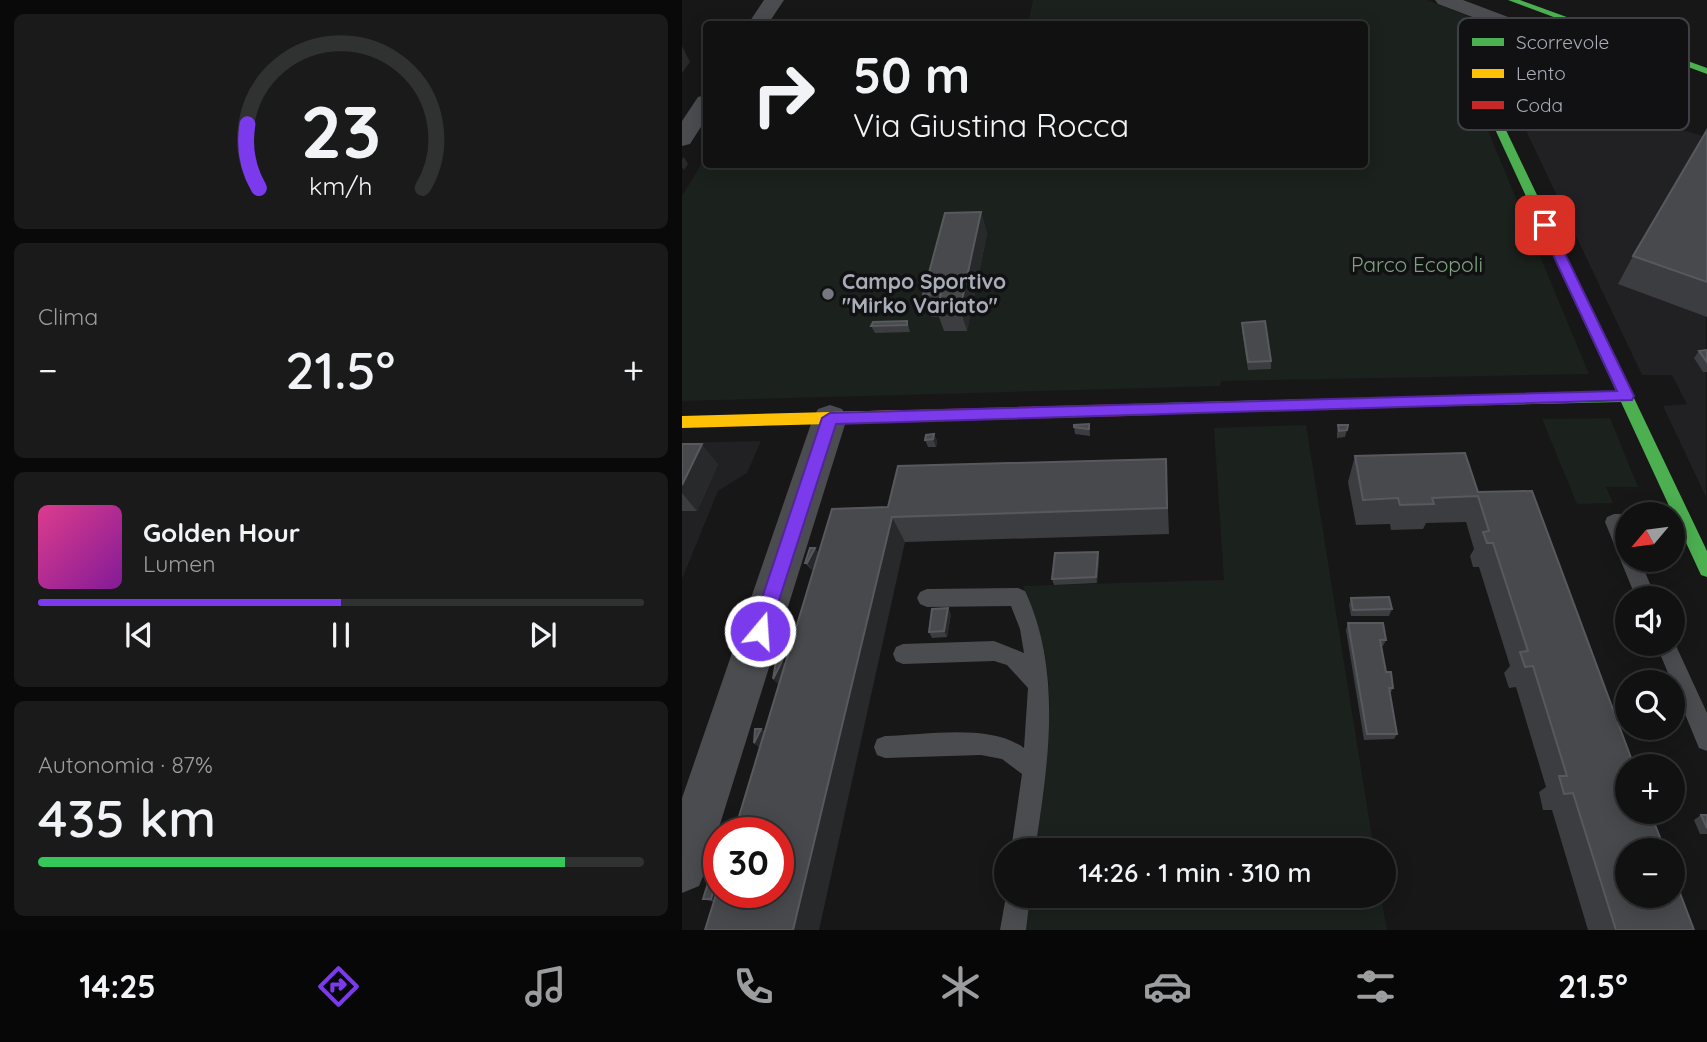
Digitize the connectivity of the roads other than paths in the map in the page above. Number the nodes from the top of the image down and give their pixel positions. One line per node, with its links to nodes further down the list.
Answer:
1 (774, 0): 8 (street)
2 (1445, 0): 6 (street)
3 (1512, 0): 7 (main road)
4 (1559, 0): 5 (main road)
5 (1598, 14)
6 (1493, 18)
7 (1561, 18)
8 (760, 21)
9 (1689, 65): 10 (main road)
10 (1706, 71)
11 (703, 107): 13 (street)
12 (1500, 130): 14 (main road)
13 (682, 139)
14 (1627, 396): 15 (main road); 17 (main road)
15 (830, 418): 16 (main road); 28 (street)
16 (682, 422)
17 (1671, 502)
18 (1685, 532): 19 (main road)
19 (1706, 570)
20 (927, 598): 23 (lane)
21 (903, 654): 23 (lane)
22 (1671, 656): 24 (lane)
23 (1039, 684): 26 (lane)
24 (1706, 740)
25 (885, 747): 26 (lane)
26 (1034, 769): 27 (lane)
27 (1025, 838)
28 (682, 869)
29 (1016, 908): 30 (lane)
30 (1013, 930)

